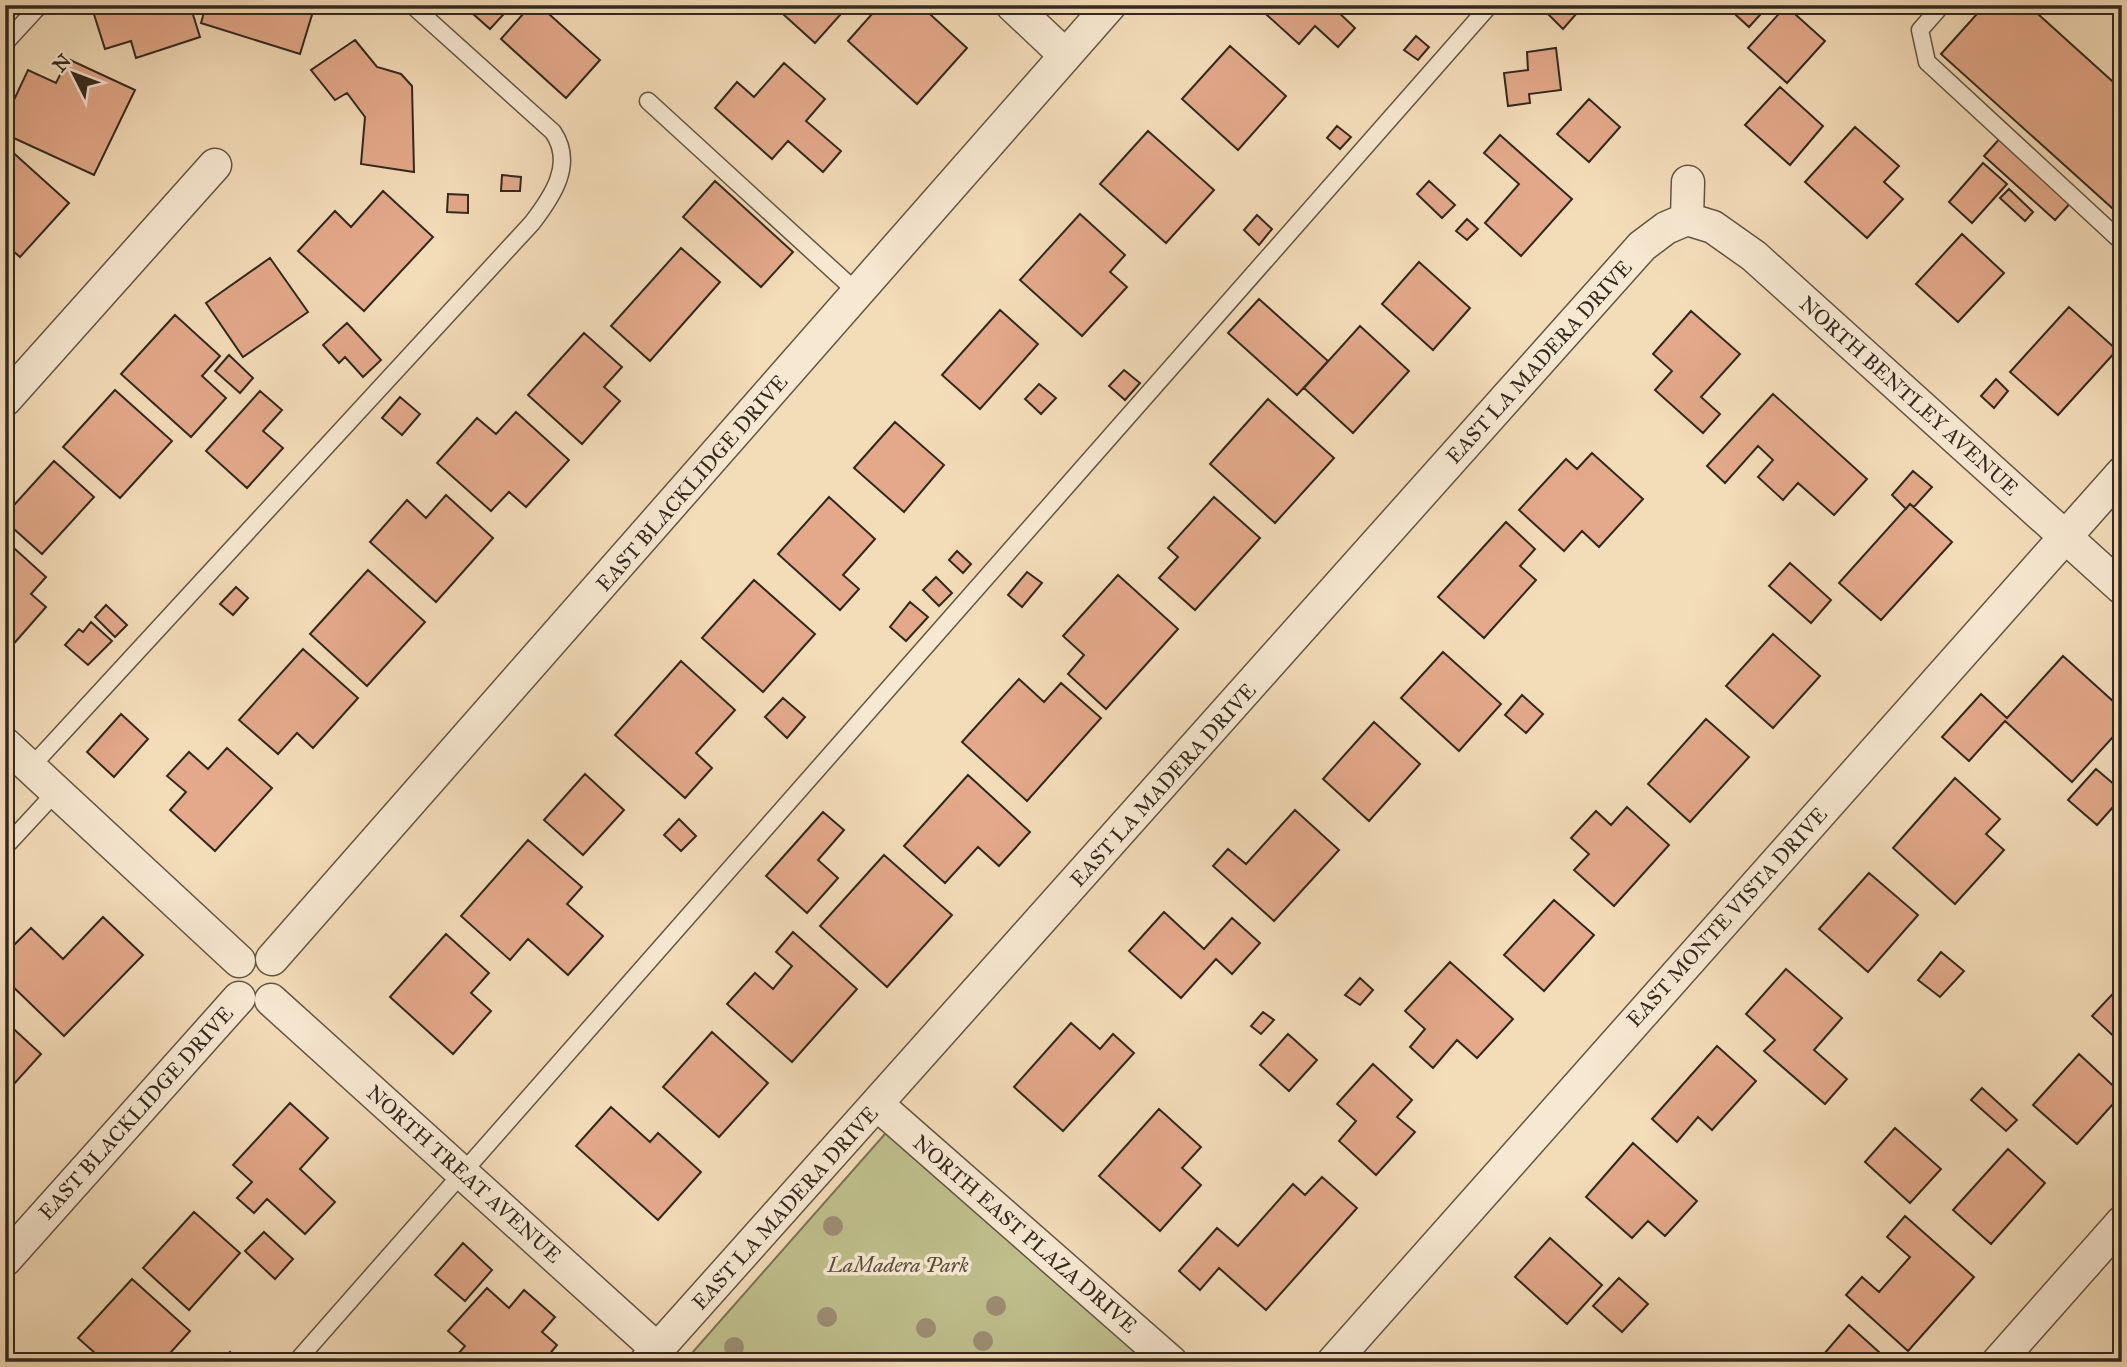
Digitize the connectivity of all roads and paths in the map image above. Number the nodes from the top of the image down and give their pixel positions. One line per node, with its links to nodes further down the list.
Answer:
1 (40, 5): 7 (lane)
2 (412, 5): 20 (lane)
3 (1012, 5): 8 (street)
4 (1110, 5): 8 (street, EAST BLACKLIDGE DRIVE)
5 (1490, 5): 28 (lane)
6 (1942, 5): 13 (lane)
7 (5, 43)
8 (1065, 55): 14 (street, EAST BLACKLIDGE DRIVE)
9 (648, 101): 14 (lane)
10 (215, 165): 15 (street)
11 (1688, 182): 12 (street)
12 (1687, 219): 17 (street, NORTH BENTLEY AVENUE); 27 (street, EAST LA MADERA DRIVE)
13 (2122, 242)
14 (859, 294): 23 (street, EAST BLACKLIDGE DRIVE)
15 (5, 400)
16 (2122, 473): 17 (street, EAST MONTE VISTA DRIVE)
17 (2065, 537): 18 (street, NORTH BENTLEY AVENUE); 34 (street, EAST MONTE VISTA DRIVE)
18 (2122, 588)
19 (5, 744): 20 (street)
20 (30, 768): 21 (street)
21 (55, 792): 22 (lane); 24 (street)
22 (5, 847)
23 (272, 959): 24 (street); 26 (street)
24 (239, 961): 25 (street)
25 (239, 998): 26 (street); 30 (street, EAST BLACKLIDGE DRIVE)
26 (271, 1000): 28 (street, NORTH TREAT AVENUE)
27 (878, 1105): 31 (street, EAST LA MADERA DRIVE); 33 (street, NORTH EAST PLAZA DRIVE)
28 (462, 1173): 31 (street, NORTH TREAT AVENUE); 32 (lane)
29 (2122, 1222): 35 (street)
30 (5, 1260)
31 (651, 1355)
32 (296, 1362)
33 (1171, 1362)
34 (1333, 1362)
35 (1998, 1362)

